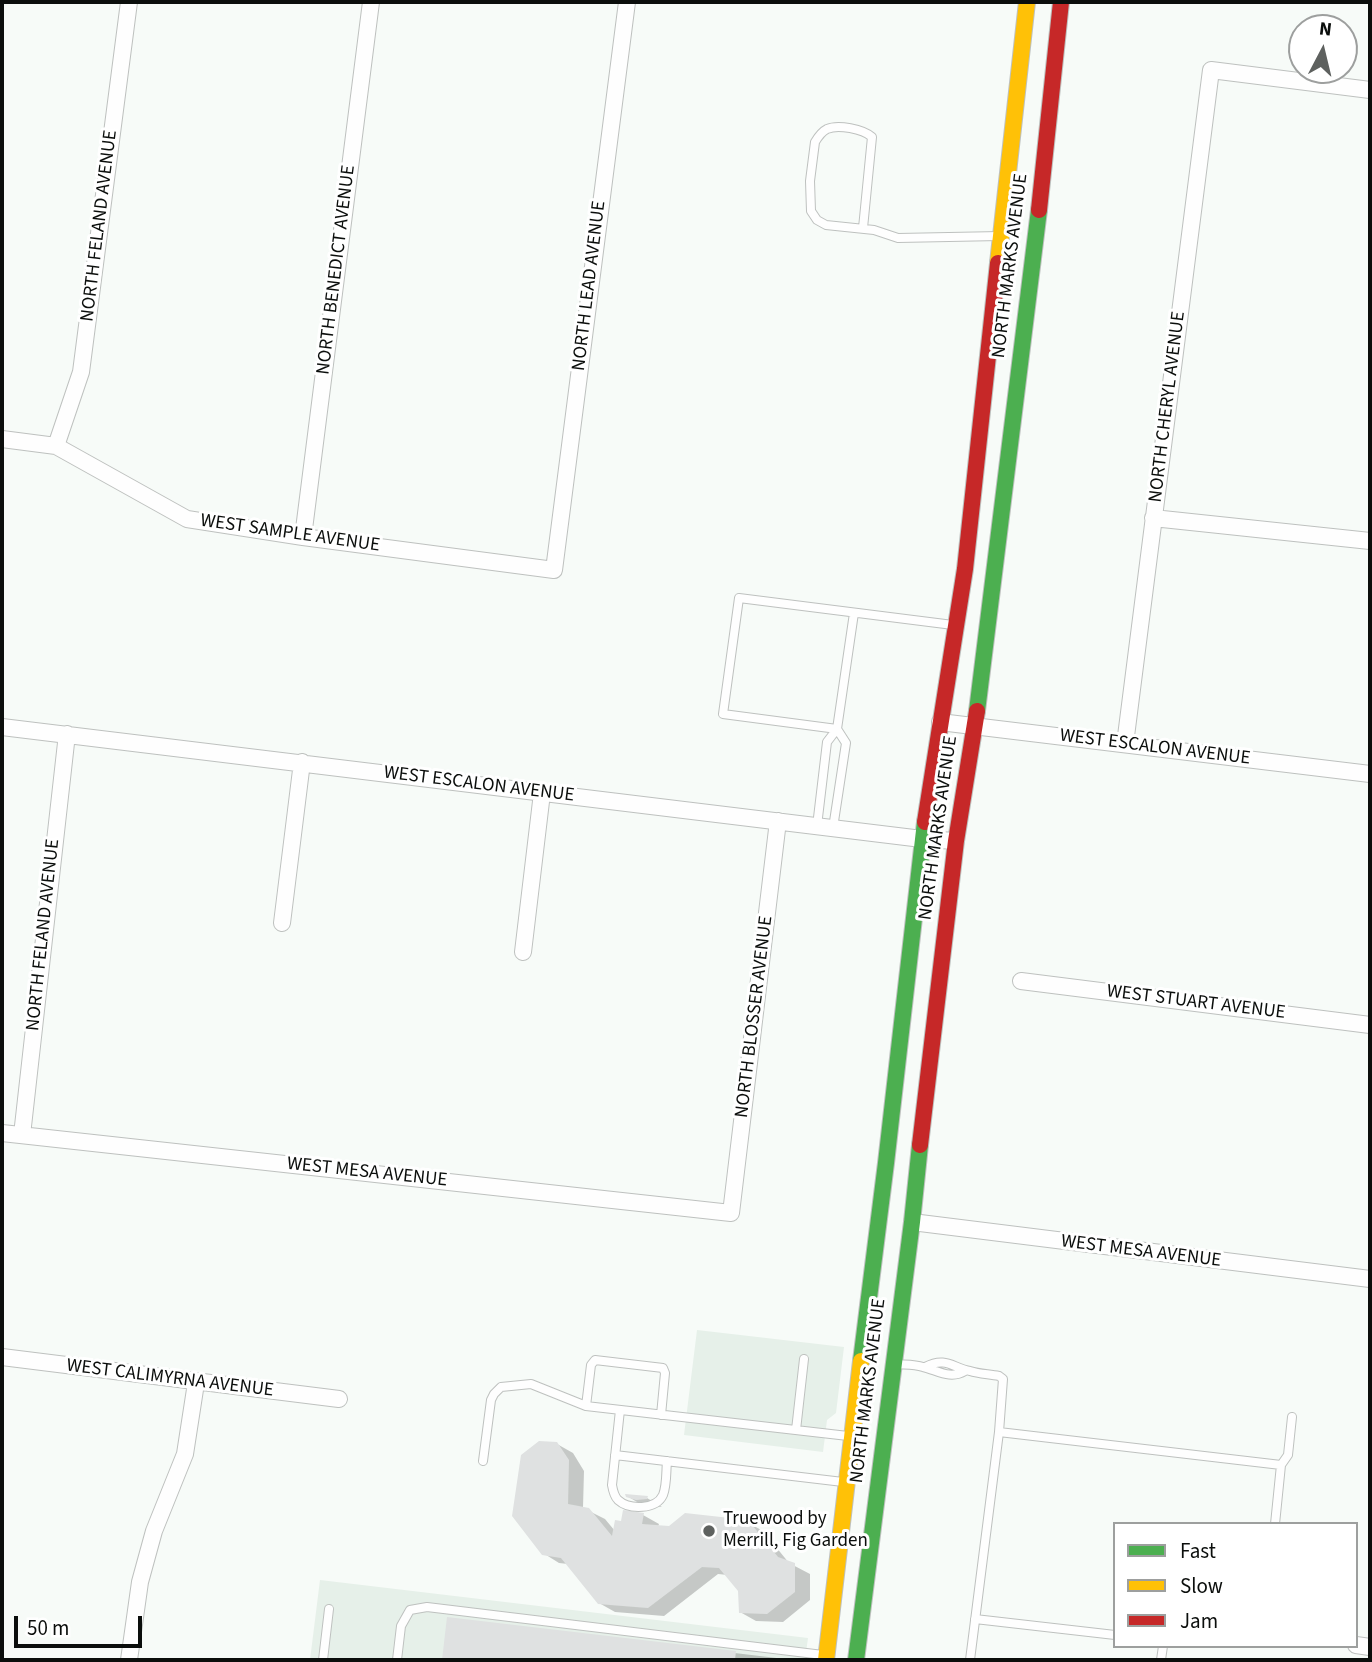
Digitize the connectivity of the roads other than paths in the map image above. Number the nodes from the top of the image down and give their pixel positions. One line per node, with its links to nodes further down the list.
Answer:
1 (129, 2): 10 (street, NORTH FELAND AVENUE)
2 (371, 2): 12 (street, NORTH BENEDICT AVENUE)
3 (627, 2): 14 (street, NORTH LEAD AVENUE)
4 (1027, 2): 8 (main road, NORTH MARKS AVENUE)
5 (1061, 2): 19 (main road, NORTH MARKS AVENUE)
6 (1370, 90): 11 (street, NORTH CHERYL AVENUE)
7 (863, 228): 7 (lane); 8 (lane)
8 (1003, 236): 16 (main road, NORTH MARKS AVENUE)
9 (2, 439): 10 (street, WEST SAMPLE AVENUE)
10 (56, 446): 12 (street, WEST SAMPLE AVENUE)
11 (1153, 518): 13 (street); 22 (street, NORTH CHERYL AVENUE)
12 (303, 537): 14 (street, WEST SAMPLE AVENUE)
13 (1370, 541)
14 (554, 570)
15 (855, 613): 16 (lane); 20 (lane); 20 (lane)
16 (956, 625): 17 (main road, NORTH MARKS AVENUE)
17 (940, 722): 19 (street, WEST ESCALON AVENUE); 28 (main road, NORTH MARKS AVENUE)
18 (2, 727): 21 (street, WEST ESCALON AVENUE)
19 (975, 727): 22 (street, WEST ESCALON AVENUE); 29 (main road, NORTH MARKS AVENUE)
20 (837, 729): 27 (lane); 27 (lane)
21 (67, 734): 23 (street, WEST ESCALON AVENUE); 36 (street, NORTH FELAND AVENUE)
22 (1125, 744): 24 (street, WEST ESCALON AVENUE)
23 (302, 762): 25 (street, WEST ESCALON AVENUE); 30 (street)
24 (1370, 774)
25 (542, 793): 26 (street, WEST ESCALON AVENUE); 31 (street)
26 (778, 821): 27 (street, WEST ESCALON AVENUE); 37 (street, NORTH BLOSSER AVENUE)
27 (825, 827): 28 (street, WEST ESCALON AVENUE)
28 (922, 839): 29 (street, WEST ESCALON AVENUE); 34 (main road, NORTH MARKS AVENUE)
29 (956, 841): 38 (main road, NORTH MARKS AVENUE)
30 (282, 923)
31 (523, 952)
32 (1021, 981): 33 (street, WEST STUART AVENUE)
33 (1370, 1025)
34 (901, 1038): 38 (main road); 51 (main road, NORTH MARKS AVENUE)
35 (2, 1133): 36 (street, WEST MESA AVENUE)
36 (22, 1136): 37 (street, WEST MESA AVENUE)
37 (731, 1213)
38 (912, 1222): 39 (street, WEST MESA AVENUE); 42 (main road, NORTH MARKS AVENUE)
39 (1370, 1279)
40 (2, 1357): 43 (street, WEST CALIMYRNA AVENUE)
41 (804, 1359): 49 (lane)
42 (894, 1364): 50 (lane); 58 (main road, NORTH MARKS AVENUE)
43 (196, 1383): 44 (street, WEST CALIMYRNA AVENUE); 63 (street)
44 (339, 1399)
45 (586, 1406): 46 (lane); 47 (lane); 53 (lane)
46 (620, 1410): 47 (lane); 52 (lane)
47 (661, 1415): 49 (lane)
48 (1292, 1417): 55 (lane)
49 (796, 1430): 51 (lane)
50 (999, 1432): 55 (lane); 60 (lane)
51 (850, 1436): 56 (main road, NORTH MARKS AVENUE); 58 (main road)
52 (615, 1455): 54 (lane); 54 (lane)
53 (482, 1461)
54 (667, 1461): 56 (lane)
55 (1281, 1465): 57 (lane)
56 (846, 1482): 62 (main road, NORTH MARKS AVENUE)
57 (1275, 1522)
58 (862, 1608): 66 (main road, NORTH MARKS AVENUE)
59 (329, 1609): 64 (lane)
60 (975, 1619): 61 (lane); 67 (lane)
61 (1113, 1635)
62 (826, 1658): 65 (lane)
63 (129, 1660)
64 (323, 1660)
65 (397, 1660)
66 (856, 1660)
67 (970, 1660)
68 (1161, 1660): 69 (lane)
69 (1168, 1660)

